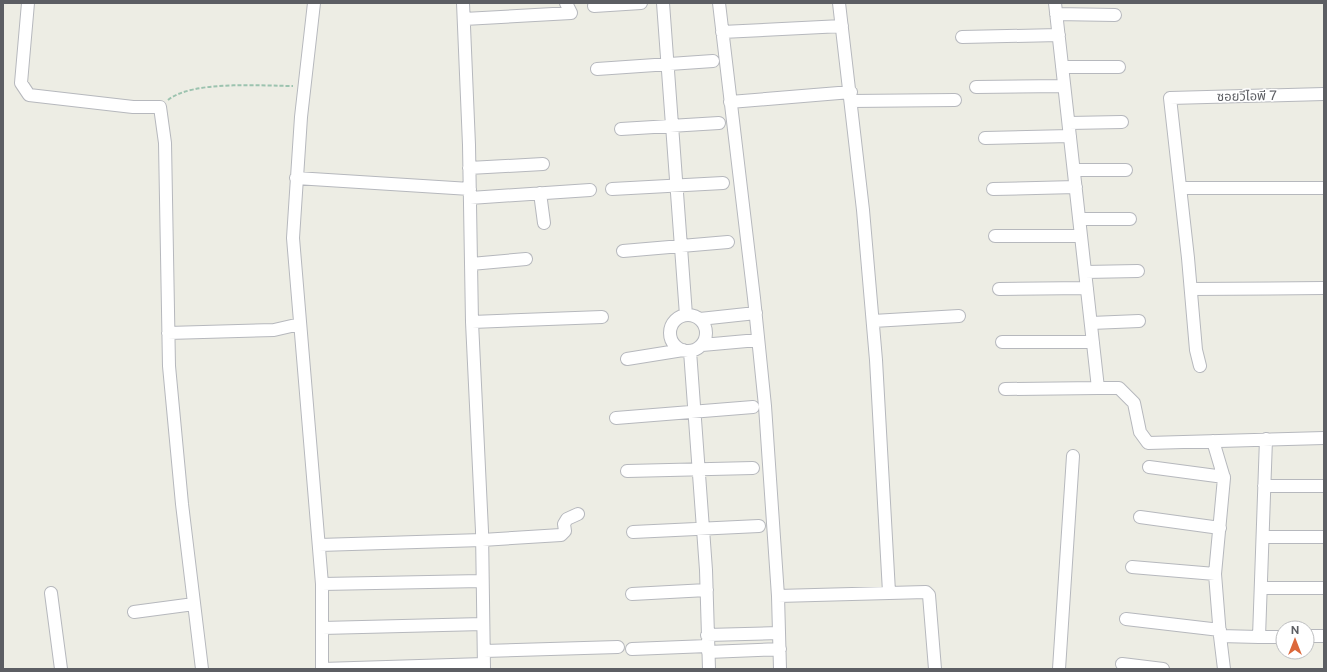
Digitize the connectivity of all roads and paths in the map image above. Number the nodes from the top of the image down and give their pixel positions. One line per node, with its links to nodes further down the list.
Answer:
1 (28, 3): 29 (street)
2 (314, 3): 22 (street)
3 (463, 3): 12 (street)
4 (566, 3): 12 (street)
5 (641, 3): 9 (street)
6 (663, 3): 18 (street)
7 (719, 3): 14 (street)
8 (839, 3): 13 (street)
9 (594, 6)
10 (1056, 9): 11 (street); 15 (street)
11 (1114, 15)
12 (464, 20): 38 (street)
13 (842, 26): 14 (street); 26 (street)
14 (722, 32): 28 (street)
15 (1058, 35): 16 (street); 19 (street)
16 (962, 37)
17 (713, 61): 18 (street)
18 (668, 64): 21 (street); 33 (street)
19 (1062, 67): 20 (street); 23 (street)
20 (1119, 67)
21 (597, 69)
22 (305, 86): 29 (path); 41 (street)
23 (1064, 86): 24 (street); 32 (street)
24 (976, 87)
25 (1324, 94): 45 (street, ซอยวีไอพี 7)
26 (851, 96): 27 (street); 28 (street); 73 (street)
27 (954, 100)
28 (730, 102): 68 (street)
29 (160, 107): 78 (street)
30 (1122, 122): 32 (street)
31 (719, 123): 33 (street)
32 (1069, 123): 35 (street)
33 (672, 125): 34 (street); 43 (street)
34 (621, 129)
35 (1070, 136): 36 (street); 39 (street)
36 (985, 138)
37 (543, 164): 38 (street)
38 (469, 168): 51 (street)
39 (1074, 170): 40 (street); 44 (street)
40 (1126, 170)
41 (296, 178): 51 (street); 77 (street)
42 (722, 183): 43 (street)
43 (677, 187): 47 (street); 58 (street)
44 (1076, 187): 48 (street); 52 (street)
45 (1180, 188): 46 (street); 66 (street)
46 (1324, 188)
47 (612, 189)
48 (993, 189)
49 (590, 190): 50 (street)
50 (540, 193): 51 (street); 54 (street)
51 (470, 194): 61 (street)
52 (1080, 219): 53 (street); 56 (street)
53 (1130, 219)
54 (544, 223)
55 (995, 236): 56 (street)
56 (1082, 236): 63 (street)
57 (728, 242): 58 (street)
58 (682, 247): 59 (street); 69 (street)
59 (623, 251)
60 (526, 259): 61 (street)
61 (471, 264): 74 (street)
62 (1138, 271): 63 (street)
63 (1086, 272): 64 (street)
64 (1087, 288): 67 (street); 76 (street)
65 (1324, 288): 66 (street)
66 (1191, 289): 85 (street)
67 (998, 290)
68 (756, 313): 72 (street); 79 (street)
69 (686, 315): 72 (street); 83 (street)
70 (959, 316): 73 (street)
71 (602, 317): 74 (street)
72 (700, 319): 82 (street)
73 (873, 321): 119 (street)
74 (472, 322): 110 (street)
75 (1139, 322): 76 (street)
76 (1091, 323): 81 (street)
77 (300, 324): 78 (street); 111 (street)
78 (168, 333): 123 (street)
79 (758, 340): 82 (street); 122 (street)
80 (1002, 342): 81 (street)
81 (1094, 342): 86 (street)
82 (702, 345): 83 (street)
83 (686, 351): 84 (street); 89 (street)
84 (627, 359)
85 (1200, 366)
86 (1098, 388): 87 (street); 93 (street)
87 (1005, 389)
88 (753, 407): 89 (street)
89 (694, 411): 90 (street); 98 (street)
90 (616, 418)
91 (1324, 438): 92 (street)
92 (1266, 439): 93 (street); 100 (street)
93 (1213, 441): 99 (street)
94 (1074, 456): 145 (street)
95 (1150, 467): 99 (street)
96 (753, 468): 98 (street)
97 (627, 471): 98 (street)
98 (699, 471): 105 (street)
99 (1224, 477): 106 (street)
100 (1264, 486): 101 (street); 108 (street)
101 (1324, 486)
102 (578, 514): 110 (street)
103 (1140, 517): 106 (street)
104 (759, 526): 105 (street)
105 (703, 528): 107 (street); 118 (street)
106 (1220, 528): 113 (street)
107 (634, 532)
108 (1262, 537): 109 (street); 116 (street)
109 (1324, 537)
110 (482, 540): 111 (street); 114 (street)
111 (319, 545): 115 (street)
112 (1132, 567): 113 (street)
113 (1215, 574): 129 (street)
114 (482, 581): 115 (street); 126 (street)
115 (322, 584): 127 (street)
116 (1261, 588): 117 (street); 131 (street)
117 (1324, 588)
118 (707, 590): 121 (street); 132 (street)
119 (890, 592): 122 (street); 144 (street)
120 (51, 593): 139 (street)
121 (632, 594)
122 (778, 596): 128 (street)
123 (194, 604): 124 (street); 140 (street)
124 (134, 612)
125 (1126, 619): 129 (street)
126 (483, 624): 127 (street); 136 (street)
127 (322, 628): 141 (street)
128 (779, 633): 132 (street); 135 (street)
129 (1220, 633): 131 (street); 147 (street)
130 (1275, 637): 131 (street)
131 (1259, 638)
132 (708, 644): 134 (street); 135 (street); 142 (street)
133 (618, 648): 136 (street)
134 (632, 649)
135 (780, 649): 143 (street)
136 (484, 651): 138 (street)
137 (1122, 664): 146 (street)
138 (484, 667): 141 (street)
139 (61, 669)
140 (202, 669)
141 (322, 669)
142 (709, 669)
143 (780, 669)
144 (935, 669)
145 (1059, 669)
146 (1163, 669)
147 (1224, 669)

